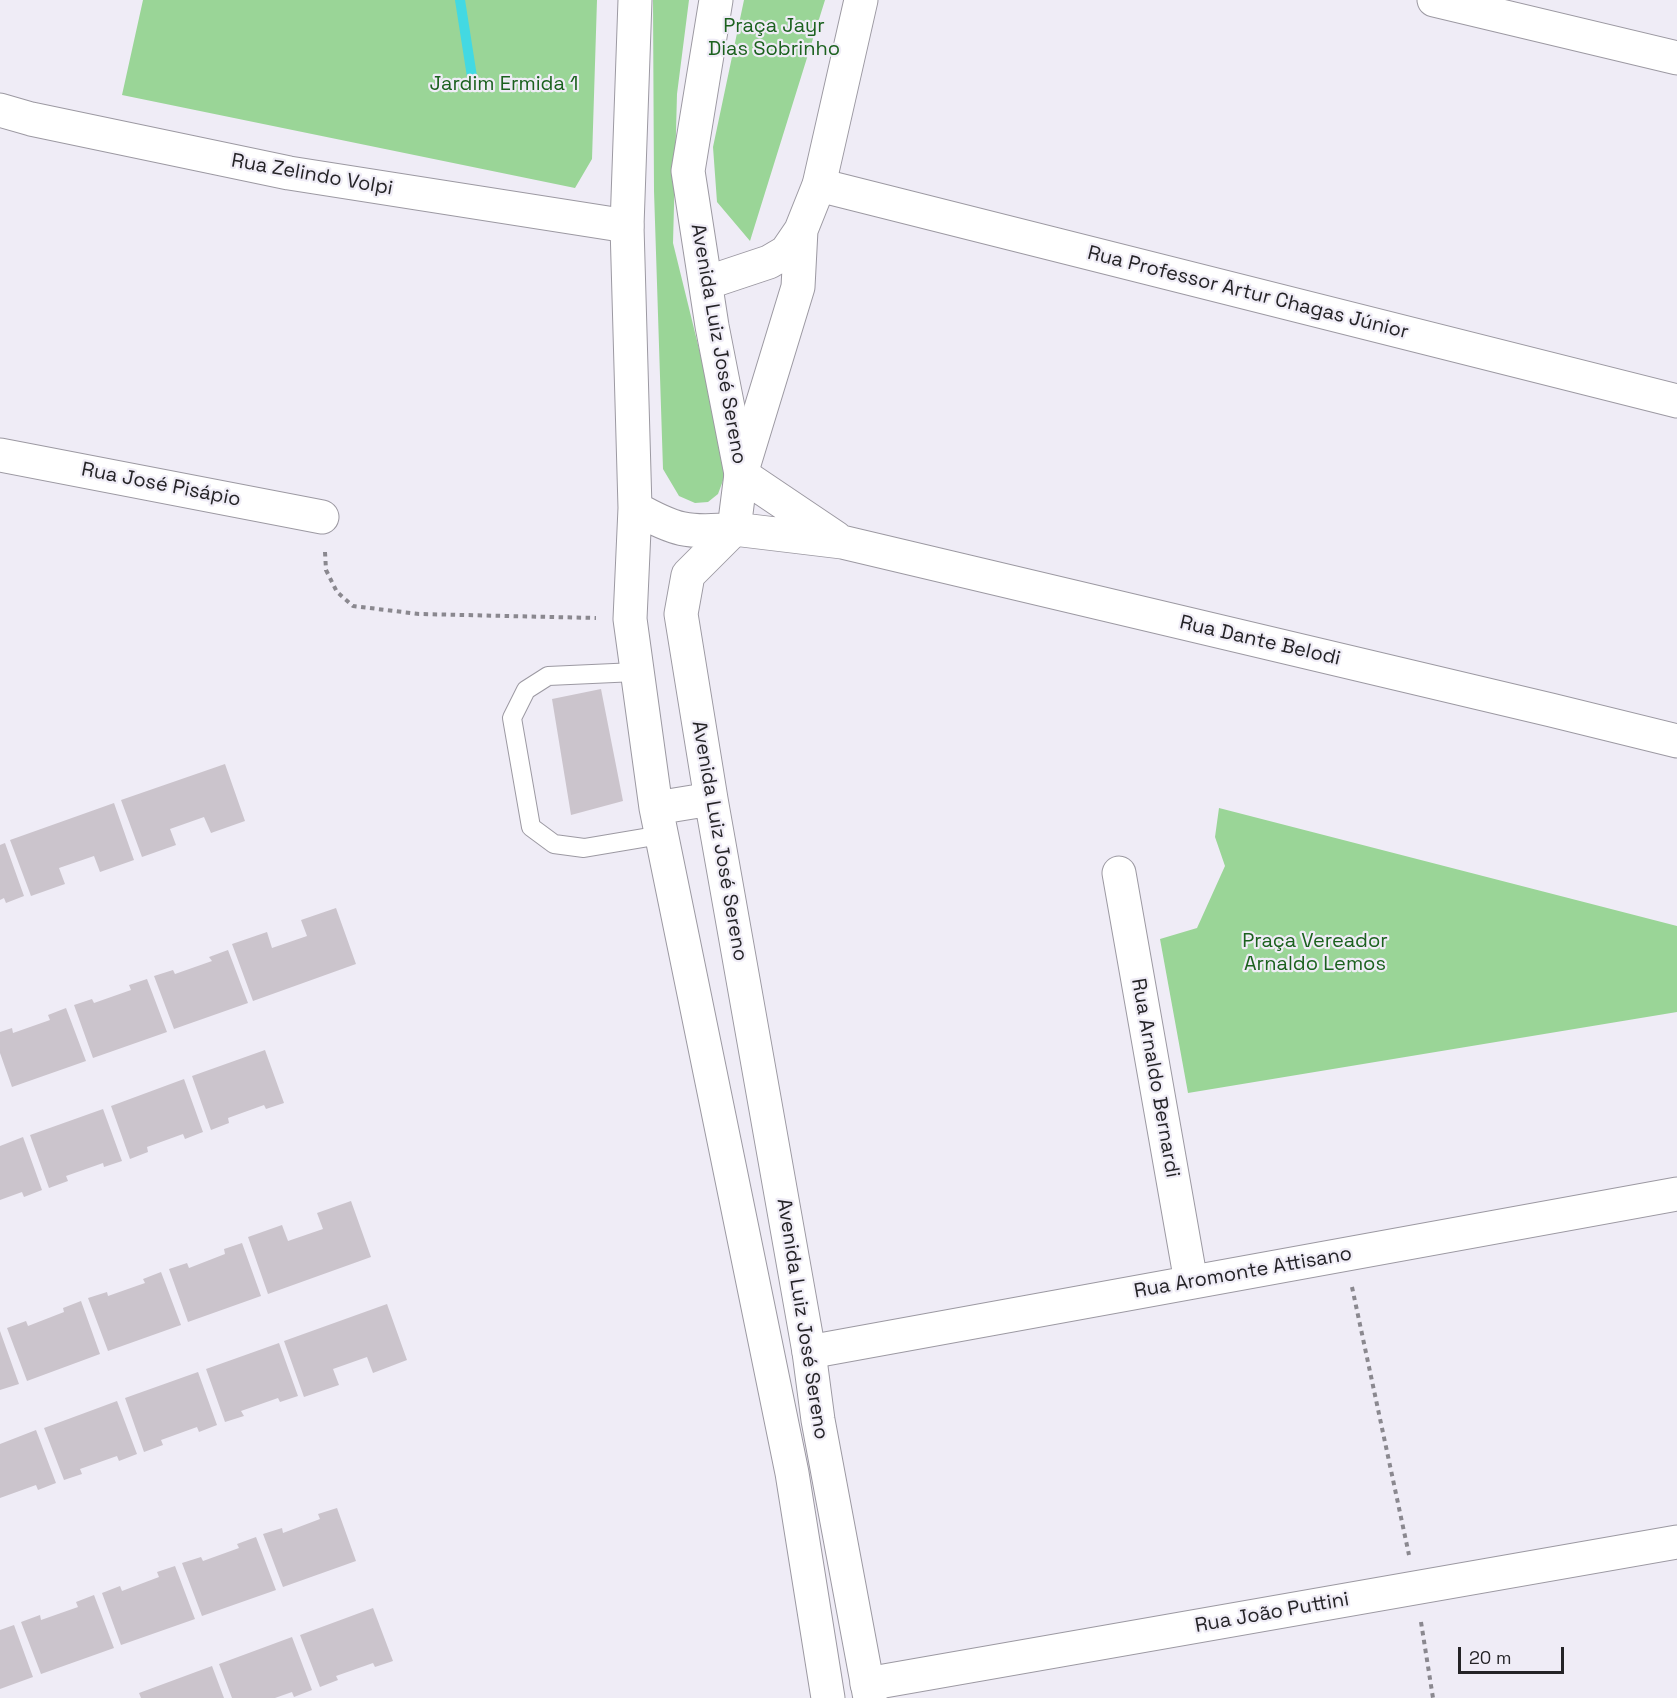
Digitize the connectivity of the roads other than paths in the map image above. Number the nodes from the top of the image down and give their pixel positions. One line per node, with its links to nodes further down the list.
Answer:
1 (635, 0): 8 (street, Avenida Luiz José Sereno)
2 (716, 0): 10 (street, Avenida Luiz José Sereno)
3 (861, 0): 7 (street)
4 (1434, 0): 5 (street)
5 (1677, 58)
6 (0, 110): 8 (street, Rua Zelindo Volpi)
7 (819, 185): 9 (street); 11 (street, Rua Professor Artur Chagas Júnior)
8 (627, 226): 14 (street, Avenida Luiz José Sereno)
9 (801, 230): 10 (street); 13 (street)
10 (706, 283): 13 (street, Avenida Luiz José Sereno)
11 (1677, 401)
12 (0, 455): 15 (street, Rua José Pisápio)
13 (741, 474): 16 (street, Avenida Luiz José Sereno); 17 (street)
14 (635, 508): 16 (street); 18 (street, Avenida Luiz José Sereno)
15 (322, 517)
16 (734, 528): 17 (street); 20 (street, Avenida Luiz José Sereno)
17 (842, 542): 19 (street, Rua Dante Belodi)
18 (636, 672): 21 (street, Avenida Luiz José Sereno); 21 (lane)
19 (1677, 741)
20 (711, 799): 21 (street); 25 (street, Avenida Luiz José Sereno)
21 (658, 822): 28 (street, Avenida Luiz José Sereno)
22 (1119, 873): 24 (street, Rua Arnaldo Bernardi)
23 (1677, 1194): 24 (street, Rua Aromonte Attisano)
24 (1191, 1282): 25 (street, Rua Aromonte Attisano)
25 (809, 1352): 27 (street, Avenida Luiz José Sereno)
26 (1677, 1542): 27 (street, Rua João Puttini)
27 (869, 1691)
28 (828, 1698)

